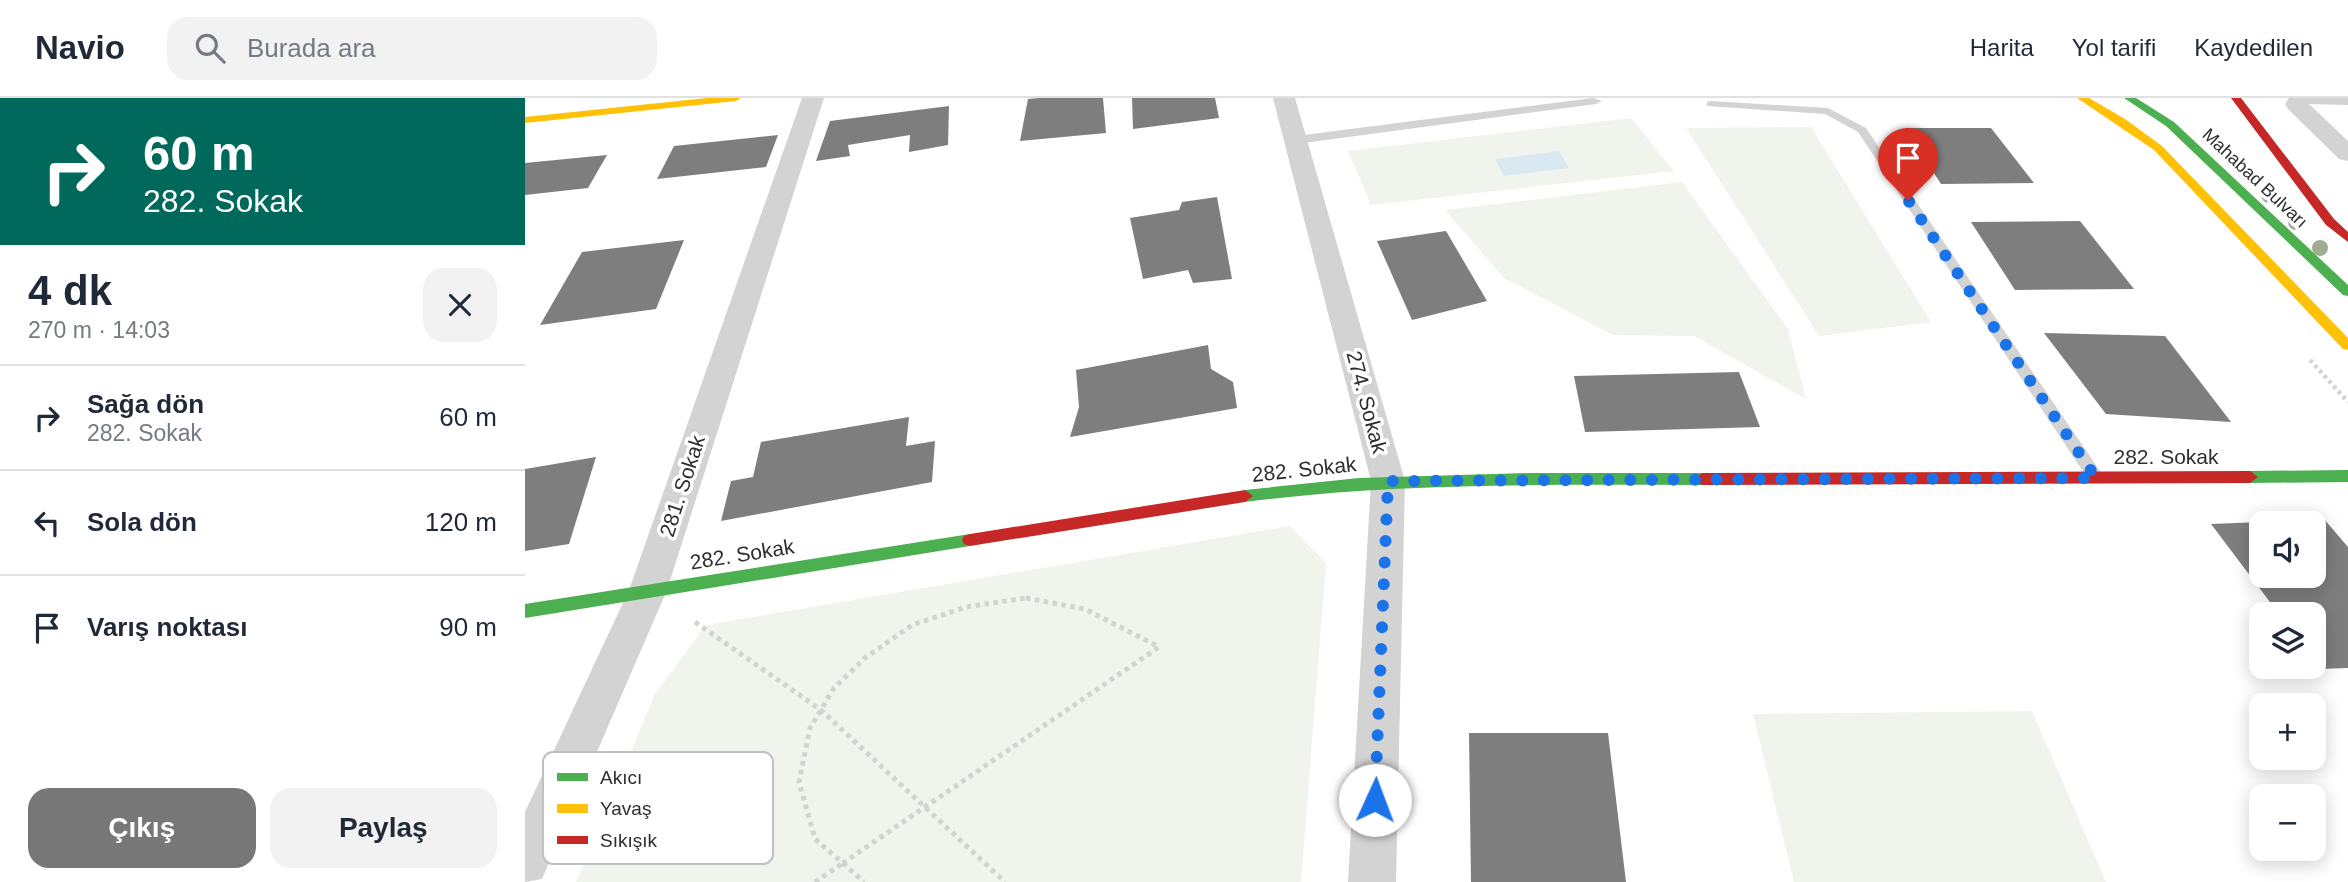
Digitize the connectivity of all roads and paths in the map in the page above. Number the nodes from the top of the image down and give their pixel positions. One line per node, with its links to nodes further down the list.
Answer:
1 (736, 98): 12 (main road)
2 (813, 98): 21 (street, 281. Sokak)
3 (1284, 98): 13 (street, 274. Sokak)
4 (2082, 98): 17 (main road)
5 (2129, 98): 16 (main road, Mahabad Bulvarı)
6 (2236, 98): 15 (main road, Mahabad Bulvarı)
7 (2302, 98): 14 (street)
8 (2313, 98): 9 (street)
9 (2348, 98)
10 (1596, 101): 13 (lane)
11 (1711, 104): 19 (lane)
12 (525, 120)
13 (1296, 139): 20 (street, 274. Sokak)
14 (2348, 154)
15 (2348, 238)
16 (2348, 292)
17 (2348, 346)
18 (2348, 476): 19 (main road, 282. Sokak)
19 (2096, 478): 20 (main road, 282. Sokak)
20 (1388, 481): 21 (main road, 282. Sokak); 32 (street, 274. Sokak)
21 (648, 590): 22 (main road, 282. Sokak); 23 (path); 24 (street, 281. Sokak)
22 (525, 611)
23 (821, 710): 25 (path); 25 (path); 28 (path)
24 (575, 752)
25 (924, 807): 28 (path); 31 (path)
26 (543, 823): 27 (street, 281. Sokak)
27 (525, 863)
28 (844, 863): 29 (path); 30 (path)
29 (815, 882)
30 (864, 882)
31 (1005, 882)
32 (1373, 882)

